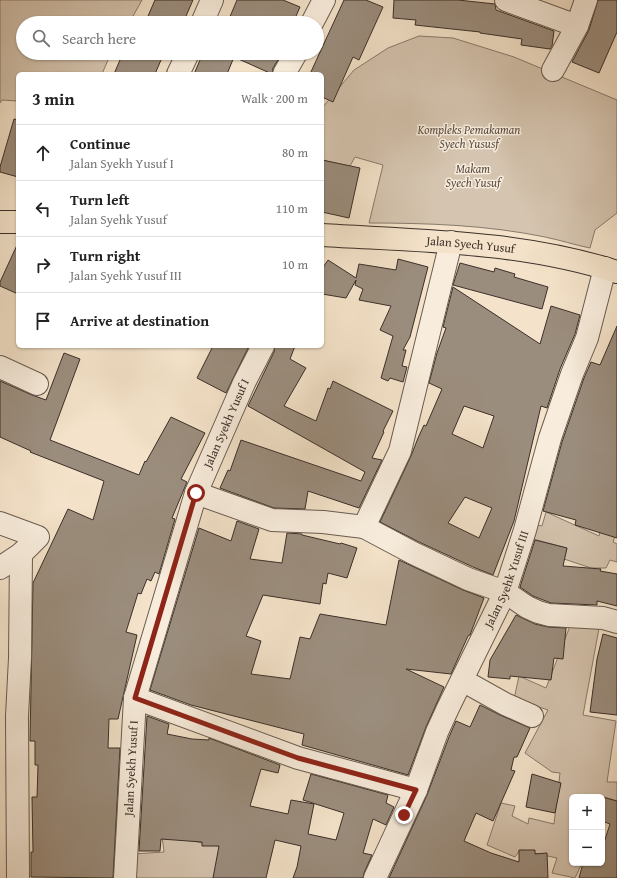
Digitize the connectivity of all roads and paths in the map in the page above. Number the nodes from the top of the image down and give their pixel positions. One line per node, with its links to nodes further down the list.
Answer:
1 (212, 0): 5 (street)
2 (324, 0): 6 (street)
3 (506, 0): 7 (street)
4 (586, 0): 7 (street)
5 (205, 16)
6 (316, 16)
7 (577, 26): 10 (street)
8 (185, 60): 11 (street)
9 (292, 60): 12 (street)
10 (553, 70)
11 (179, 72)
12 (285, 72)
13 (0, 222): 14 (main road)
14 (16, 222)
15 (324, 236): 16 (main road, Jalan Syech Yusuf)
16 (451, 242): 17 (main road, Jalan Syech Yusuf); 23 (street)
17 (611, 270): 26 (street, Jalan Syehk Yusuf III)
18 (262, 348): 21 (street, Jalan Syekh Yusuf I)
19 (0, 368): 20 (street)
20 (37, 384)
21 (196, 493): 23 (street); 29 (street, Jalan Syekh Yusuf I)
22 (0, 523): 24 (street)
23 (364, 527): 26 (street)
24 (21, 554): 25 (street); 31 (street)
25 (0, 568)
26 (505, 592): 27 (street); 28 (street, Jalan Syehk Yusuf III)
27 (617, 622)
28 (462, 680): 30 (street); 32 (street, Jalan Syehk Yusuf III)
29 (135, 698): 32 (street); 34 (street, Jalan Syekh Yusuf I)
30 (532, 716)
31 (9, 720): 33 (street)
32 (416, 790): 35 (street, Jalan Syehk Yusuf III)
33 (18, 878)
34 (125, 878)
35 (375, 878)

